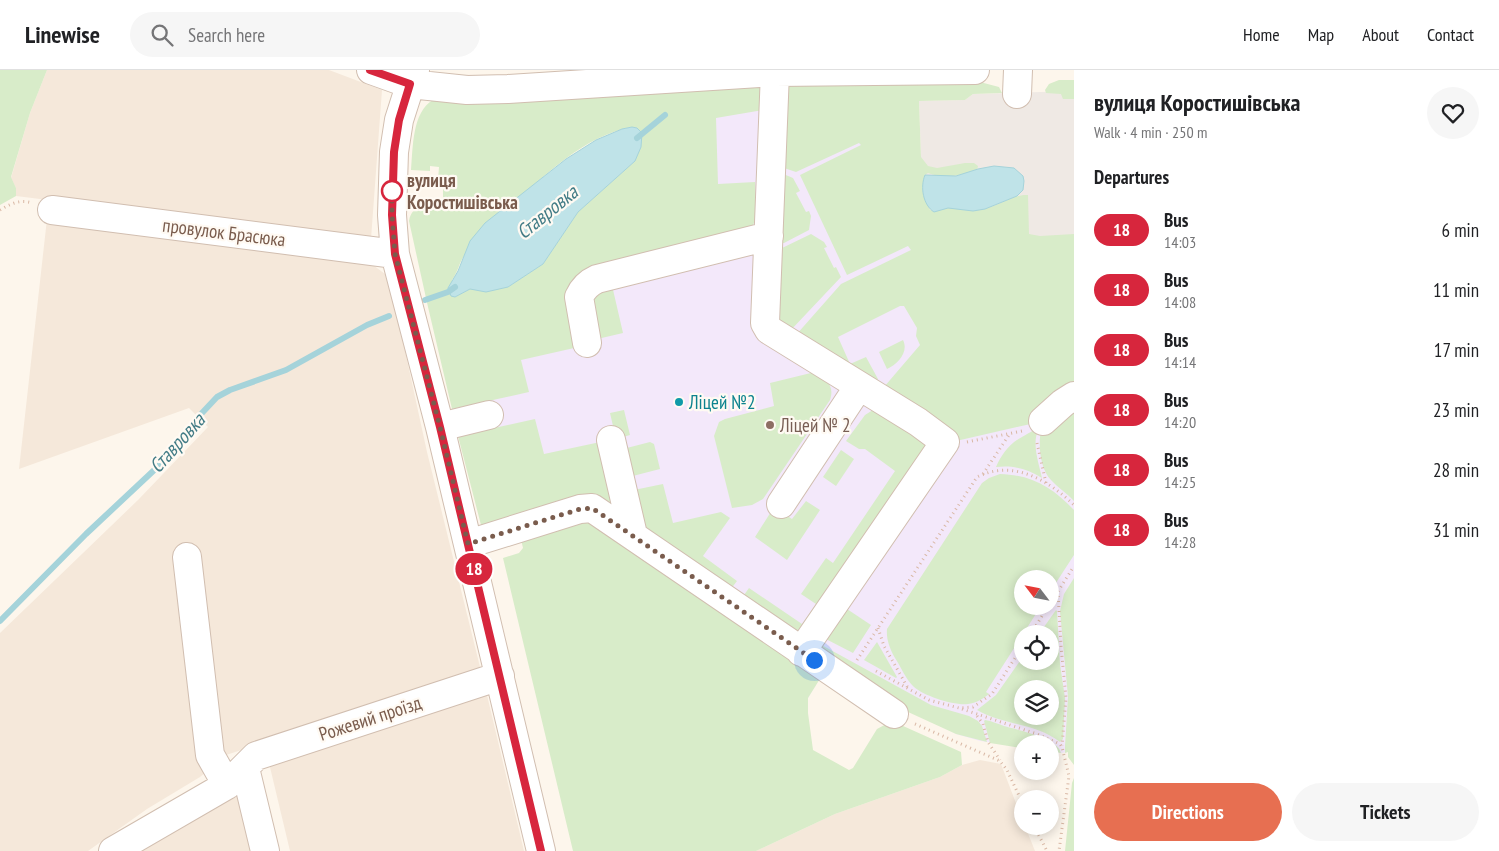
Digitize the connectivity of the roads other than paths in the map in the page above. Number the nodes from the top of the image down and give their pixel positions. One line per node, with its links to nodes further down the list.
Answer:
1 (370, 70): 4 (street)
2 (975, 70): 3 (street)
3 (775, 72): 4 (street); 6 (street)
4 (412, 77): 7 (street)
5 (52, 210): 7 (street, провулок Брасюка)
6 (768, 236): 8 (street); 9 (street)
7 (395, 254): 13 (street)
8 (587, 343)
9 (859, 386): 15 (street); 19 (street)
10 (1074, 396): 12 (street)
11 (489, 415): 13 (street)
12 (1043, 421)
13 (440, 427): 17 (street)
14 (611, 440): 16 (street)
15 (781, 504)
16 (633, 535): 17 (street); 19 (street)
17 (468, 544): 20 (street)
18 (187, 558): 22 (street)
19 (801, 652): 21 (street)
20 (500, 676): 22 (street, Рожевий проїзд); 25 (street)
21 (894, 714)
22 (236, 776): 23 (street, Рожевий проїзд); 24 (street)
23 (113, 851)
24 (265, 851)
25 (541, 851)

